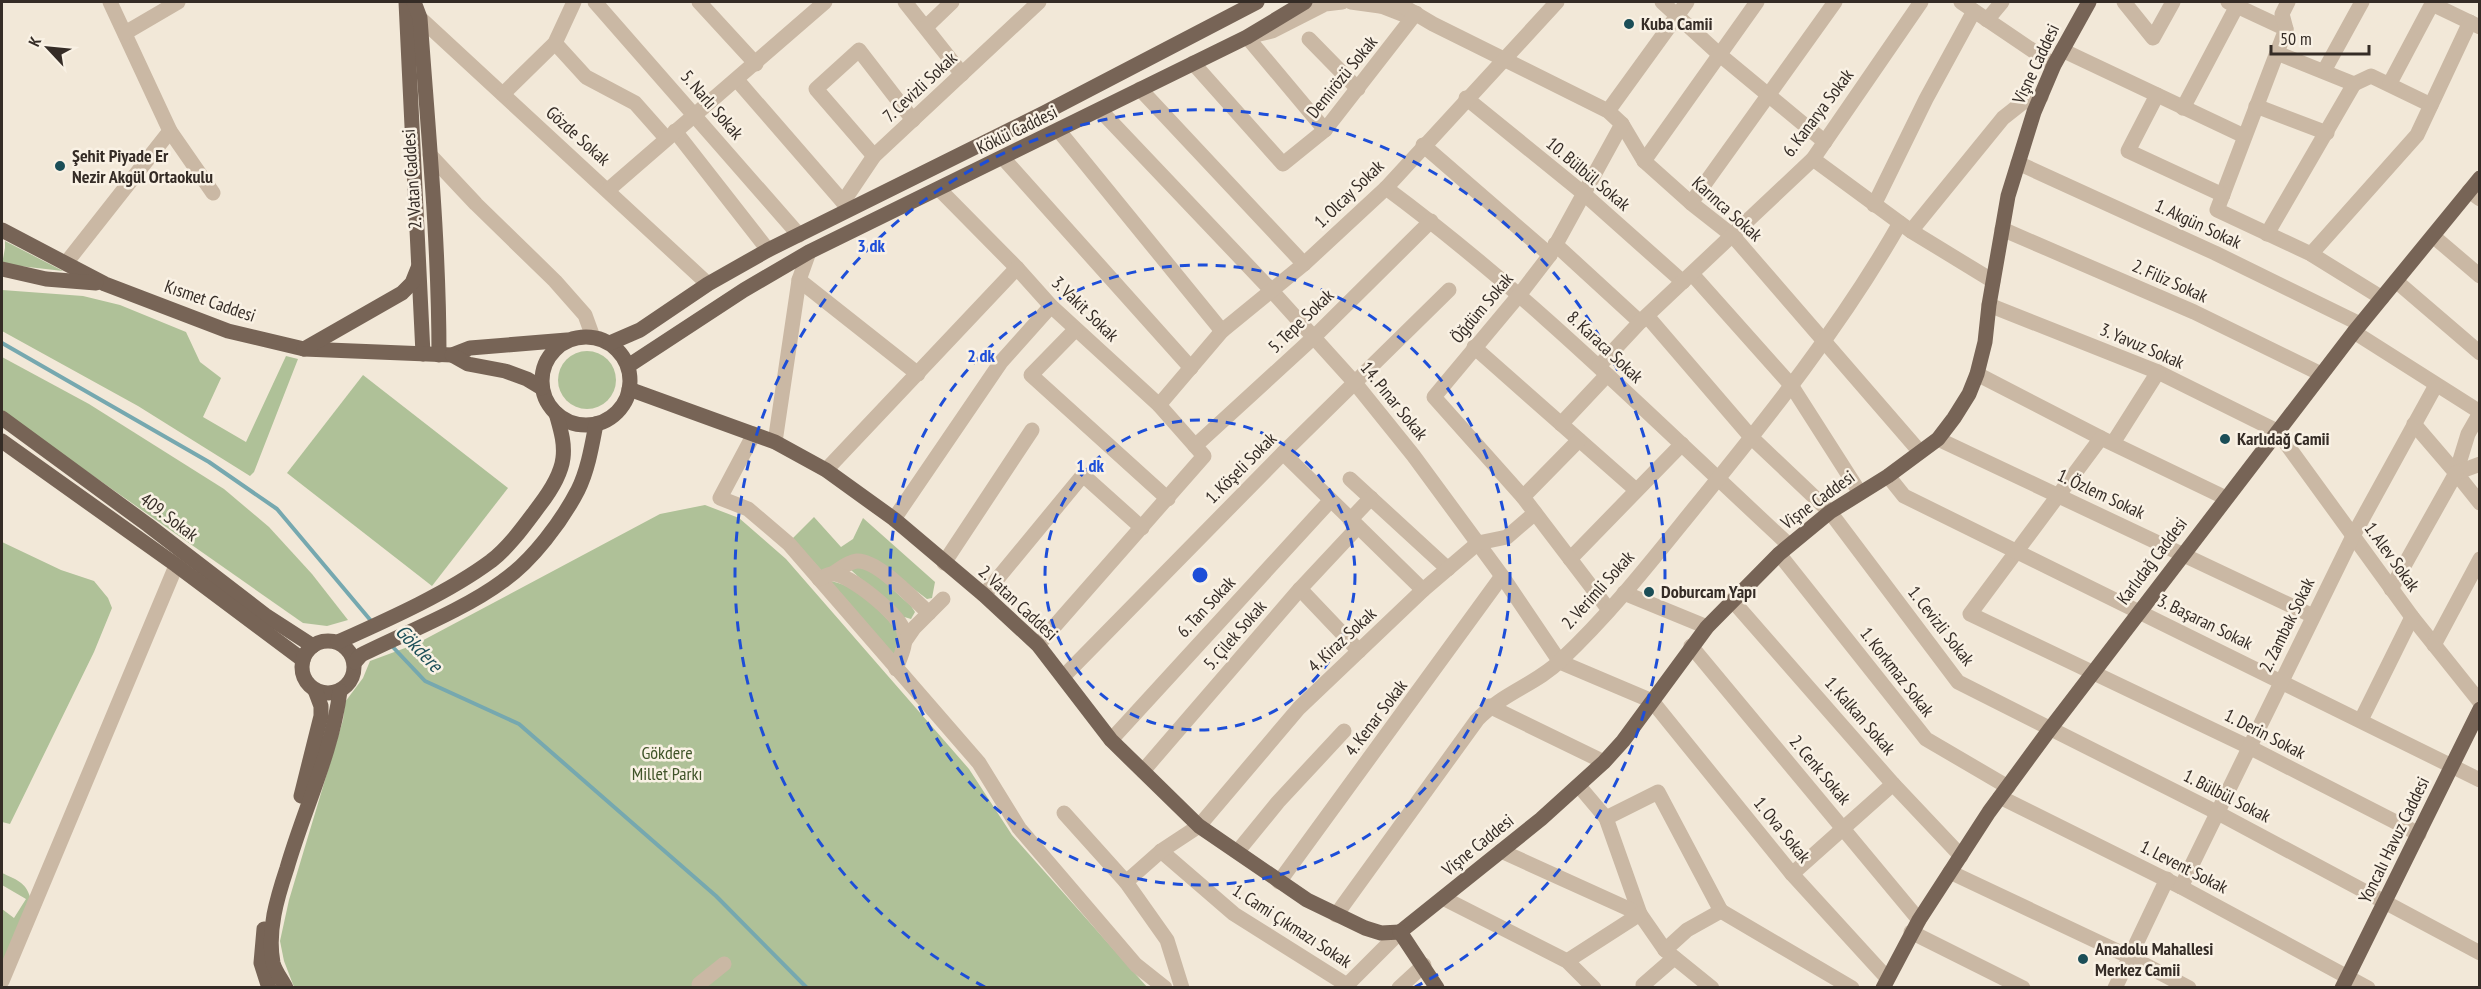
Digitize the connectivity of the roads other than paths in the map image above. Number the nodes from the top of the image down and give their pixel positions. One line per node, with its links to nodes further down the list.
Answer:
1 (110, 2): 40 (street)
2 (178, 2): 40 (street)
3 (406, 2): 110 (main road, 2. Vatan Caddesi)
4 (414, 2): 35 (main road, 2. Vatan Caddesi)
5 (574, 2): 43 (street)
6 (594, 2): 68 (street, 5. Narlı Sokak)
7 (699, 2): 49 (street)
8 (825, 2): 49 (street)
9 (905, 2): 38 (street)
10 (952, 2): 38 (street)
11 (1039, 2): 52 (street, 7. Cevizli Sokak)
12 (1257, 2): 95 (main road, Köklü Caddesi)
13 (1305, 2): 41 (main road, Köklü Caddesi)
14 (1342, 2): 41 (street)
15 (1351, 2): 29 (street)
16 (1403, 2): 34 (street)
17 (1557, 2): 47 (street, 1. Olcay Sokak)
18 (1662, 2): 33 (street)
19 (1687, 2): 33 (street)
20 (1757, 2): 46 (street)
21 (1835, 2): 59 (street)
22 (1921, 2): 77 (street, 6. Kanarya Sokak)
23 (2002, 2): 36 (street)
24 (2089, 2): 44 (main road, Vişne Caddesi)
25 (2124, 2): 26 (street)
26 (2173, 2)
27 (2289, 2): 39 (street)
28 (2362, 2): 51 (street)
29 (1383, 3): 34 (street)
30 (2235, 3): 39 (street); 65 (street)
31 (2432, 3): 37 (street); 54 (street)
32 (1968, 6): 36 (street); 94 (street)
33 (1677, 15): 46 (street); 67 (street)
34 (1415, 16): 47 (street, Karınca Sokak); 57 (street, Demirözü Sokak)
35 (420, 18): 58 (street, Gözde Sokak); 79 (main road, 2. Vatan Caddesi)
36 (1987, 20): 50 (street)
37 (2475, 24): 63 (street)
38 (926, 27): 52 (street)
39 (2286, 29): 45 (street)
40 (125, 33): 72 (street)
41 (1247, 37): 48 (main road, Köklü Caddesi); 71 (street)
42 (1309, 39): 57 (street)
43 (555, 42): 58 (street); 75 (street)
44 (2062, 50): 50 (main road, Vişne Caddesi); 60 (street)
45 (2277, 53): 51 (street); 64 (street)
46 (1720, 55): 59 (street); 83 (street)
47 (1504, 59): 62 (street, 1. Olcay Sokak); 67 (street, Karınca Sokak)
48 (1193, 63): 56 (main road, Köklü Caddesi); 71 (street, Demirözü Sokak)
49 (756, 64): 53 (street)
50 (2054, 65): 61 (main road, Vişne Caddesi)
51 (2324, 71): 55 (street)
52 (962, 74): 69 (street, 7. Cevizli Sokak)
53 (737, 80): 68 (street); 95 (street)
54 (2390, 83): 55 (street); 63 (street)
55 (2354, 84): 74 (street)
56 (1140, 89): 66 (main road, Köklü Caddesi); 109 (street)
57 (1358, 89): 71 (street, Demirözü Sokak)
58 (503, 94): 88 (street, Gözde Sokak)
59 (1768, 95): 77 (street); 93 (street)
60 (2157, 95): 65 (street); 91 (street)
61 (2041, 97): 84 (main road, Vişne Caddesi); 97 (street, 2. Verimli Sokak)
62 (1466, 98): 78 (street, 1. Olcay Sokak); 90 (street, 10. Bülbül Sokak)
63 (2431, 105): 107 (street)
64 (2256, 106): 74 (street); 76 (street)
65 (2183, 108): 76 (street)
66 (1100, 110): 73 (main road, Köklü Caddesi); 120 (street, 14. Pınar Sokak)
67 (1608, 111): 70 (street, Karınca Sokak)
68 (695, 115): 75 (street); 101 (street, 5. Narlı Sokak)
69 (913, 120): 80 (street, 7. Cevizli Sokak); 80 (street)
70 (1622, 124): 83 (street, Karınca Sokak); 90 (street, Öğdüm Sokak)
71 (1325, 130)
72 (170, 131): 89 (street); 108 (street)
73 (1059, 131): 81 (main road, Köklü Caddesi); 129 (street)
74 (2327, 133): 100 (street)
75 (671, 135): 88 (street); 105 (street)
76 (2244, 136): 91 (street)
77 (1825, 142): 82 (street, 6. Kanarya Sokak)
78 (1424, 145): 86 (street, 1. Olcay Sokak); 104 (street, 1. Cevizli Sokak)
79 (430, 155): 130 (street); 138 (main road, 2. Vatan Caddesi)
80 (874, 156): 95 (street, 7. Cevizli Sokak)
81 (1003, 158): 87 (main road, Köklü Caddesi); 140 (street)
82 (1813, 159): 94 (street); 102 (street, 6. Kanarya Sokak)
83 (1644, 161): 93 (street, Karınca Sokak)
84 (2018, 163): 98 (main road, Vişne Caddesi); 127 (street, 1. Akgün Sokak)
85 (2480, 178): 92 (main road, Karlıdağ Caddesi)
86 (1386, 188): 96 (street, 8. Karaca Sokak); 109 (street, 1. Olcay Sokak)
87 (939, 189): 106 (main road, Köklü Caddesi); 111 (street, 3. Vakit Sokak)
88 (608, 190): 119 (street, Gözde Sokak)
89 (213, 193)
90 (1583, 193): 104 (street, Öğdüm Sokak); 114 (street, 10. Bülbül Sokak)
91 (2223, 195): 100 (street)
92 (2474, 195): 103 (main road, Karlıdağ Caddesi)
93 (1691, 203): 102 (street, Karınca Sokak)
94 (1874, 205): 97 (street)
95 (845, 206): 101 (main road, Köklü Caddesi)
96 (1431, 221): 122 (street, 8. Karaca Sokak); 131 (street, 5. Tepe Sokak)
97 (1905, 227): 116 (street); 133 (street, 2. Verimli Sokak)
98 (2002, 229): 116 (main road, Vişne Caddesi); 145 (street, 2. Filiz Sokak)
99 (2, 230): 108 (main road)
100 (2266, 234): 107 (street)
101 (799, 235): 105 (main road, Köklü Caddesi)
102 (1733, 236): 114 (street, 6. Kanarya Sokak); 133 (street, Karınca Sokak)
103 (2433, 236): 113 (street); 117 (main road, Karlıdağ Caddesi)
104 (1553, 249): 122 (street, Öğdüm Sokak); 126 (street, 1. Cevizli Sokak)
105 (768, 250): 119 (main road, Köklü Caddesi)
106 (809, 252): 115 (street); 139 (main road, Köklü Caddesi)
107 (2311, 254): 123 (street)
108 (66, 263): 118 (main road)
109 (1304, 264): 120 (street, 1. Olcay Sokak)
110 (419, 265): 136 (main road); 138 (main road, 2. Vatan Caddesi)
111 (1017, 268): 125 (street, 3. Vakit Sokak); 143 (street)
112 (2, 269): 118 (main road)
113 (2480, 276)
114 (1687, 278): 126 (street, 6. Kanarya Sokak); 147 (street, 10. Bülbül Sokak)
115 (799, 280): 143 (street); 166 (street)
116 (1993, 281): 124 (main road, Vişne Caddesi)
117 (2396, 281): 123 (main road, Karlıdağ Caddesi); 137 (street)
118 (105, 284): 136 (main road, Kısmet Caddesi)
119 (708, 284): 134 (main road, Köklü Caddesi)
120 (1271, 290): 129 (street, 1. Olcay Sokak); 131 (street, 14. Pınar Sokak)
121 (1449, 290): 146 (street, 1. Köşeli Sokak)
122 (1520, 294): 135 (street, Öğdüm Sokak); 141 (street, 8. Karaca Sokak)
123 (2382, 298): 127 (main road, Karlıdağ Caddesi)
124 (1989, 305): 142 (street, 3. Yavuz Sokak); 144 (main road, Vişne Caddesi)
125 (1051, 306): 128 (street, 3. Vakit Sokak); 188 (street)
126 (1644, 319): 141 (street, 6. Kanarya Sokak); 161 (street, 1. Cevizli Sokak)
127 (2357, 328): 145 (main road, Karlıdağ Caddesi); 148 (street, 1. Akgün Sokak)
128 (1075, 330): 151 (street, 3. Vakit Sokak); 183 (street)
129 (1222, 331): 140 (street, 1. Olcay Sokak)
130 (593, 337): 132 (main road); 134 (main road)
131 (1314, 337): 146 (street, 14. Pınar Sokak); 168 (street, 5. Tepe Sokak)
132 (567, 340): 138 (main road); 149 (main road)
133 (1825, 342): 147 (street, 2. Verimli Sokak); 169 (street, Karınca Sokak)
134 (610, 343): 139 (main road)
135 (1474, 347): 156 (street); 180 (street, Öğdüm Sokak)
136 (304, 349): 138 (main road, Kısmet Caddesi)
137 (2480, 352)
138 (438, 354): 149 (main road)
139 (628, 366): 150 (main road)
140 (1191, 368): 151 (street, 1. Olcay Sokak)
141 (1603, 371): 156 (street, 6. Kanarya Sokak); 167 (street, 8. Karaca Sokak)
142 (2158, 372): 159 (street, 3. Yavuz Sokak); 165 (street)
143 (918, 374): 172 (street)
144 (1977, 374): 162 (main road, Vişne Caddesi); 165 (street)
145 (2321, 374): 159 (main road, Karlıdağ Caddesi)
146 (1355, 383): 170 (street, 1. Köşeli Sokak); 192 (street, 14. Pınar Sokak)
147 (1791, 385): 161 (street, 2. Verimli Sokak); 178 (street, 10. Bülbül Sokak)
148 (2436, 385): 153 (street, 1. Akgün Sokak); 157 (street, 2. Zambak Sokak)
149 (542, 388): 152 (main road)
150 (629, 389): 155 (main road); 160 (main road, 2. Vatan Caddesi)
151 (1159, 405): 168 (street, 3. Vakit Sokak)
152 (556, 413): 155 (main road); 216 (main road)
153 (2480, 413): 173 (street)
154 (2, 418): 196 (main road, 409. Sokak)
155 (596, 424): 223 (main road)
156 (1562, 424): 163 (street)
157 (2414, 424): 173 (street); 191 (street, 2. Zambak Sokak)
158 (1032, 430): 199 (street)
159 (2277, 431): 182 (main road, Karlıdağ Caddesi); 191 (street, 1. Alev Sokak)
160 (754, 434): 166 (main road, 2. Vatan Caddesi); 202 (street)
161 (1751, 437): 176 (street, 2. Verimli Sokak); 187 (street, 1. Cevizli Sokak)
162 (1938, 439): 169 (main road, Vişne Caddesi); 179 (street, 1. Özlem Sokak)
163 (1580, 440): 177 (street); 180 (street)
164 (2, 441): 196 (main road, 409. Sokak)
165 (2107, 441): 179 (street); 182 (street)
166 (776, 442): 172 (main road, 2. Vatan Caddesi)
167 (1682, 444): 176 (street, 8. Karaca Sokak); 177 (street)
168 (1199, 451): 183 (street, 5. Tepe Sokak)
169 (1920, 452): 174 (main road, Vişne Caddesi)
170 (1283, 453): 184 (street); 228 (street, 1. Köşeli Sokak)
171 (2480, 464): 173 (street)
172 (826, 470): 188 (main road, 2. Vatan Caddesi)
173 (2456, 473): 185 (street); 203 (street)
174 (1888, 476): 178 (main road, Vişne Caddesi); 194 (street, 3. Başaran Sokak)
175 (1350, 479): 181 (street)
176 (1718, 480): 193 (street, 8. Karaca Sokak); 206 (street, 2. Verimli Sokak)
177 (1636, 490): 197 (street)
178 (1860, 493): 187 (main road, Vişne Caddesi)
179 (2058, 496): 194 (street); 195 (street, 1. Özlem Sokak)
180 (1523, 497): 186 (street, Öğdüm Sokak)
181 (1371, 498): 189 (street, 5. Çilek Sokak); 200 (street)
182 (2226, 498): 195 (main road, Karlıdağ Caddesi)
183 (1168, 499): 190 (street, 5. Tepe Sokak)
184 (1330, 501): 189 (street); 239 (street, 6. Tan Sokak)
185 (2480, 502)
186 (1535, 513): 192 (street, 4. Kiraz Sokak); 197 (street, Öğdüm Sokak)
187 (1830, 513): 193 (main road, Vişne Caddesi); 237 (street, 1. Cevizli Sokak)
188 (894, 519): 199 (main road, 2. Vatan Caddesi)
189 (1354, 524): 204 (street, 5. Çilek Sokak); 205 (street)
190 (1142, 528): 207 (street); 218 (street, 5. Tepe Sokak)
191 (2353, 536): 203 (street, 1. Alev Sokak); 213 (street, 2. Zambak Sokak)
192 (1478, 543): 200 (street, 4. Kiraz Sokak); 201 (street, 14. Pınar Sokak)
193 (1784, 550): 209 (main road, Vişne Caddesi); 247 (street, 1. Korkmaz Sokak)
194 (2016, 552): 211 (street, 3. Başaran Sokak); 227 (street, 1. Derin Sokak)
195 (2182, 554): 211 (main road, Karlıdağ Caddesi); 213 (street, 1. Özlem Sokak)
196 (179, 558): 220 (main road, 409. Sokak); 224 (main road, 409. Sokak); 277 (street)
197 (1570, 559): 210 (street, Öğdüm Sokak)
198 (2480, 559): 219 (street)
199 (944, 563): 207 (main road, 2. Vatan Caddesi)
200 (1448, 569): 205 (street, 4. Kiraz Sokak)
201 (1502, 576): 225 (street, 14. Pınar Sokak); 262 (street, 4. Kenar Sokak)
202 (825, 577): 212 (street); 217 (street); 226 (street)
203 (2391, 588): 214 (street, 1. Alev Sokak)
204 (1300, 589): 222 (street); 243 (street, 5. Çilek Sokak)
205 (1423, 590): 222 (street, 4. Kiraz Sokak)
206 (1624, 593): 210 (street, 2. Verimli Sokak); 215 (street)
207 (984, 595): 218 (main road, 2. Vatan Caddesi)
208 (943, 599): 212 (street)
209 (1732, 600): 215 (main road, Vişne Caddesi); 245 (street, 1. Kalkan Sokak)
210 (1609, 610): 225 (street, 2. Verimli Sokak)
211 (2138, 611): 227 (main road, Karlıdağ Caddesi); 229 (street, 3. Başaran Sokak)
212 (929, 613): 217 (street)
213 (2313, 616): 229 (street, 2. Zambak Sokak)
214 (2412, 617): 219 (street, 1. Alev Sokak); 236 (street)
215 (1707, 627): 221 (main road, Vişne Caddesi)
216 (342, 640): 220 (main road); 223 (main road)
217 (905, 641): 226 (street)
218 (1038, 645): 228 (main road, 2. Vatan Caddesi)
219 (2434, 645): 233 (street, 1. Alev Sokak)
220 (313, 646): 224 (main road)
221 (1691, 646): 232 (main road, Vişne Caddesi); 252 (street, 2. Cenk Sokak)
222 (1359, 651): 251 (street, 4. Kiraz Sokak)
223 (358, 659): 231 (main road)
224 (303, 660): 230 (main road)
225 (1560, 662): 232 (street); 234 (street, 2. Verimli Sokak)
226 (896, 669): 284 (street)
227 (2093, 672): 237 (main road, Karlıdağ Caddesi); 240 (street, 1. Derin Sokak)
228 (1063, 677): 239 (main road, 2. Vatan Caddesi)
229 (2282, 681): 236 (street, 3. Başaran Sokak); 240 (street, 2. Zambak Sokak)
230 (315, 690): 231 (main road); 282 (main road)
231 (340, 691): 283 (main road)
232 (1652, 701): 241 (main road, Vişne Caddesi); 259 (street, 1. Ova Sokak)
233 (2480, 702)
234 (1490, 706): 241 (street); 268 (street, 2. Verimli Sokak)
235 (2480, 709): 242 (main road, Yoncalı Havuz Caddesi)
236 (2361, 720): 242 (street, 3. Başaran Sokak)
237 (2050, 729): 247 (main road, Karlıdağ Caddesi); 249 (street, 1. Bülbül Sokak)
238 (1344, 731): 255 (street)
239 (1111, 740): 243 (main road, 2. Vatan Caddesi)
240 (2249, 747): 249 (street, 2. Zambak Sokak); 253 (street, 1. Derin Sokak)
241 (1604, 762): 246 (main road, Vişne Caddesi)
242 (2453, 766): 244 (street, 3. Başaran Sokak); 253 (main road, Yoncalı Havuz Caddesi)
243 (1143, 771): 251 (main road, 2. Vatan Caddesi)
244 (2480, 780)
245 (1893, 784): 252 (street); 257 (street, 1. Kalkan Sokak)
246 (1579, 786): 250 (street); 256 (main road, Vişne Caddesi)
247 (2004, 792): 257 (main road, Karlıdağ Caddesi); 260 (street, 1. Levent Sokak)
248 (1064, 813): 261 (street)
249 (2218, 813): 263 (street, 2. Zambak Sokak); 265 (street, 1. Bülbül Sokak)
250 (1606, 818): 266 (street); 267 (street)
251 (1199, 826): 254 (street, 4. Kiraz Sokak); 255 (main road, 2. Vatan Caddesi)
252 (1843, 828): 259 (street); 269 (street, 2. Cenk Sokak)
253 (2418, 834): 265 (main road, Yoncalı Havuz Caddesi)
254 (1161, 850): 261 (street, 4. Kiraz Sokak); 270 (street, 1. Cami Çıkmazı Sokak)
255 (1238, 851): 262 (main road, 2. Vatan Caddesi)
256 (1501, 851): 264 (main road, Vişne Caddesi); 267 (street)
257 (1961, 856): 258 (main road, Karlıdağ Caddesi)
258 (1950, 872): 269 (main road, Karlıdağ Caddesi); 273 (street)
259 (1792, 874): 279 (street, 1. Ova Sokak)
260 (2167, 879): 263 (street, 1. Levent Sokak); 273 (street)
261 (1126, 882): 285 (street)
262 (1279, 882): 268 (main road, 2. Vatan Caddesi)
263 (2181, 887): 278 (street, 1. Levent Sokak)
264 (1443, 898): 270 (main road, Vişne Caddesi); 274 (street)
265 (2385, 902): 271 (street, 1. Bülbül Sokak); 278 (main road, Yoncalı Havuz Caddesi)
266 (1721, 911): 272 (street); 290 (street)
267 (1640, 914): 272 (street); 274 (street)
268 (1336, 915): 270 (main road, 2. Vatan Caddesi)
269 (1915, 926): 279 (main road, Karlıdağ Caddesi); 291 (street)
270 (1400, 932): 276 (main road)
271 (2480, 953)
272 (1670, 954): 281 (street); 289 (street)
273 (2130, 957): 292 (street); 293 (street)
274 (1567, 961): 288 (street)
275 (724, 964): 280 (street)
276 (1424, 965): 286 (street); 287 (main road)
277 (2, 981)
278 (2345, 982): 294 (street, 1. Levent Sokak)
279 (1885, 983)
280 (699, 984)
281 (1643, 985)
282 (268, 987)
283 (286, 987)
284 (1165, 987)
285 (1182, 987)
286 (1399, 987)
287 (1437, 987)
288 (1594, 987)
289 (1712, 987)
290 (1852, 987)
291 (2023, 987)
292 (2115, 987)
293 (2189, 987)
294 (2368, 987)

